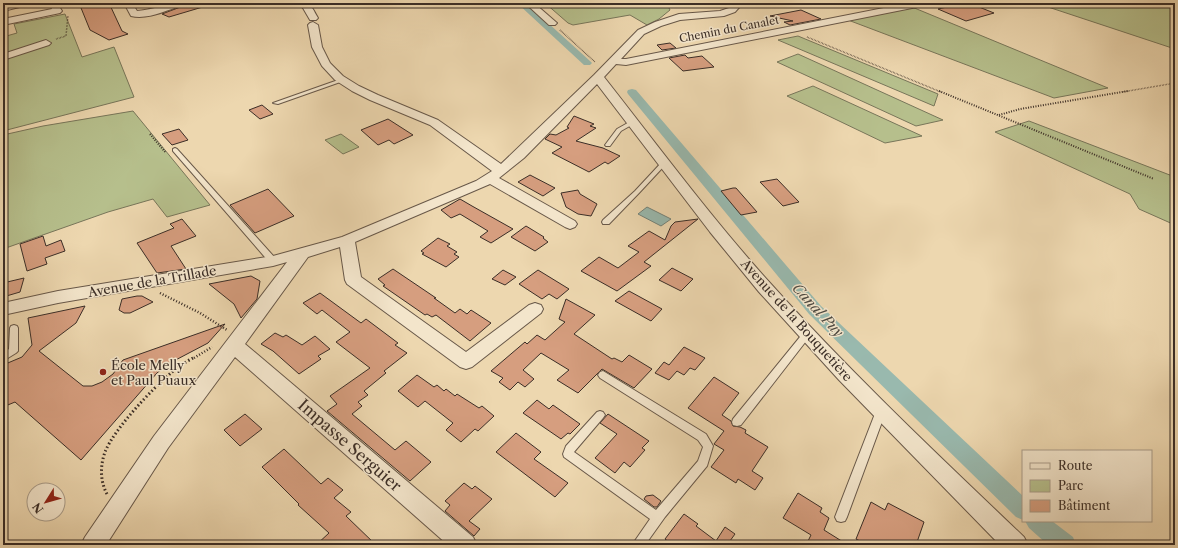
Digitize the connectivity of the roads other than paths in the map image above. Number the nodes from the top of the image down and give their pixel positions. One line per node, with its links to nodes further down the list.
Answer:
1 (25, 3): 10 (street)
2 (53, 3): 12 (street)
3 (128, 3): 4 (street)
4 (180, 3)
5 (302, 3): 17 (street)
6 (529, 3): 13 (street)
7 (739, 3): 11 (street, Avenue de la Trillade)
8 (922, 3): 16 (street, Chemin du Canalet)
9 (676, 7): 11 (street)
10 (3, 8)
11 (679, 17): 16 (street, Avenue de la Trillade)
12 (3, 22)
13 (552, 23)
14 (46, 43): 15 (street)
15 (3, 57)
16 (602, 67): 19 (street, Avenue de la Bouquetière); 23 (street, Avenue de la Trillade)
17 (343, 80): 18 (lane); 23 (street)
18 (276, 102)
19 (633, 122): 20 (lane); 22 (street, Avenue de la Bouquetière)
20 (608, 145)
21 (175, 150): 28 (lane)
22 (664, 163): 24 (lane); 32 (street, Avenue de la Bouquetière)
23 (496, 175): 25 (street); 26 (street, Avenue de la Trillade)
24 (606, 222)
25 (570, 224)
26 (347, 240): 27 (street, Avenue de la Trillade); 30 (street)
27 (302, 254): 28 (street, Avenue de la Trillade); 33 (street)
28 (273, 261): 29 (street, Avenue de la Trillade)
29 (3, 309)
30 (535, 309)
31 (14, 328): 34 (lane)
32 (807, 334): 36 (street, Avenue de la Bouquetière); 38 (lane)
33 (230, 342): 41 (street); 42 (street, Impasse Serguier)
34 (3, 357)
35 (603, 375): 40 (lane)
36 (881, 411): 39 (lane); 44 (street, Avenue de la Bouquetière)
37 (600, 415): 40 (lane)
38 (737, 422)
39 (841, 517)
40 (658, 518): 43 (lane)
41 (94, 545)
42 (465, 545)
43 (638, 545)
44 (1016, 545)

